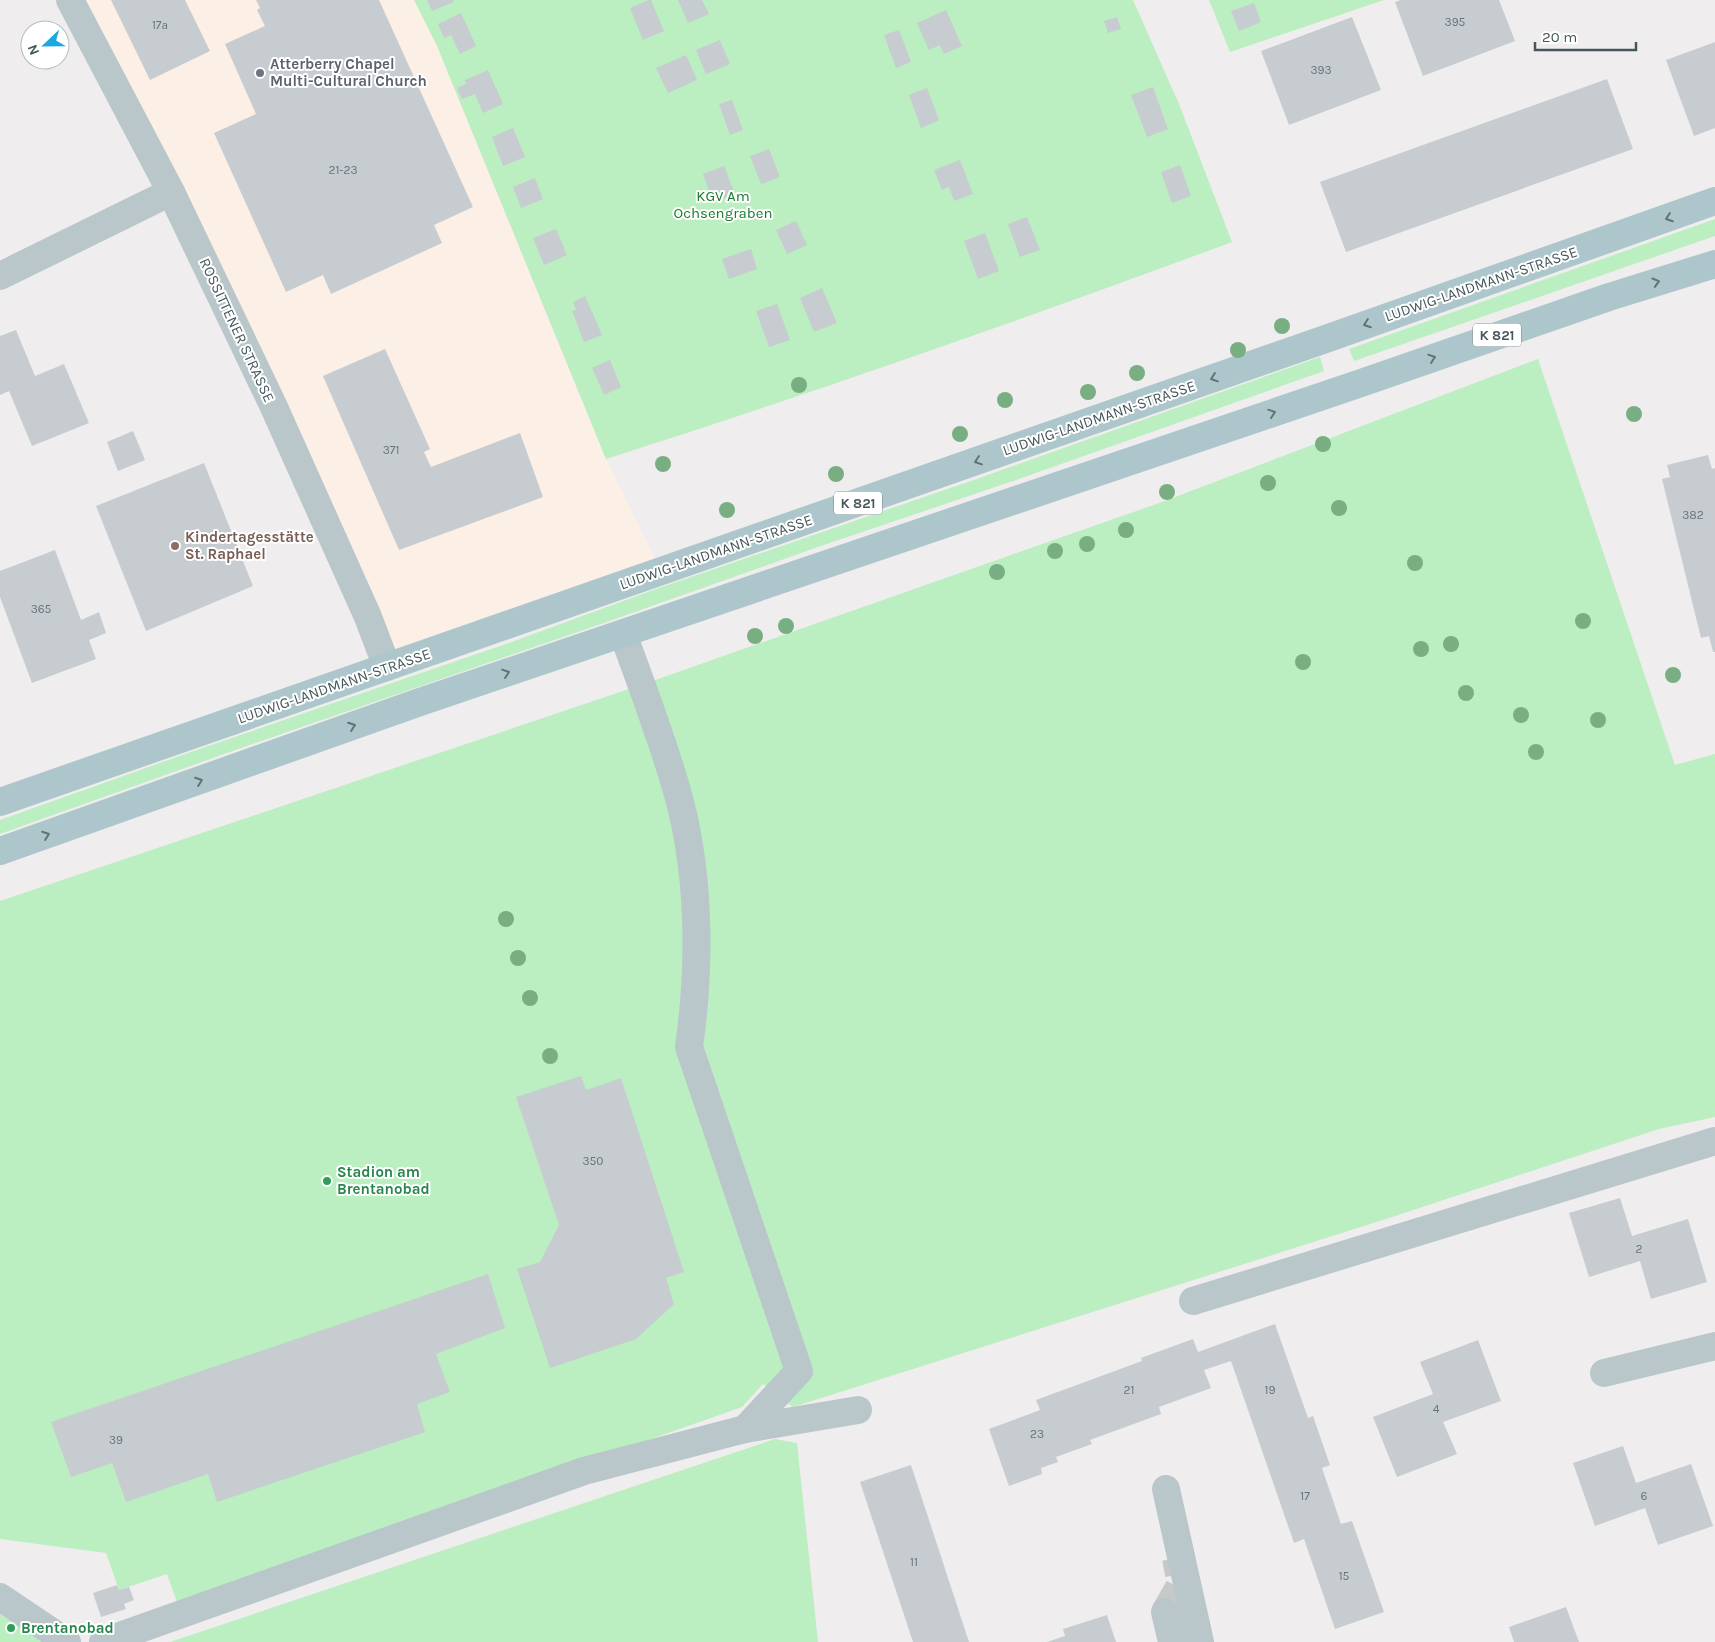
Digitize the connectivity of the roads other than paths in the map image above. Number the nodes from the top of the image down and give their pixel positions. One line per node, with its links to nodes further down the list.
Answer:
1 (70, 0): 2 (street, ROSSITTENER STRASSE)
2 (171, 192): 5 (street); 7 (street, ROSSITTENER STRASSE)
3 (1715, 201): 7 (main road, LUDWIG-LANDMANN-STRASSE / K 821, one-way to 7)
4 (1715, 264): 6 (main road, K 821, one-way to 4)
5 (0, 276)
6 (623, 634): 9 (main road, K 821, one-way to 6); 15 (street)
7 (387, 668): 8 (main road, LUDWIG-LANDMANN-STRASSE / K 821)
8 (0, 802)
9 (0, 851)
10 (1715, 1141): 11 (street)
11 (1192, 1301)
12 (1715, 1346): 13 (street)
13 (1604, 1373)
14 (858, 1410): 15 (street)
15 (745, 1429): 20 (street)
16 (1166, 1489): 22 (street)
17 (0, 1597): 19 (street)
18 (1165, 1612): 21 (street)
19 (67, 1642)
20 (103, 1642)
21 (1172, 1642)
22 (1200, 1642)

